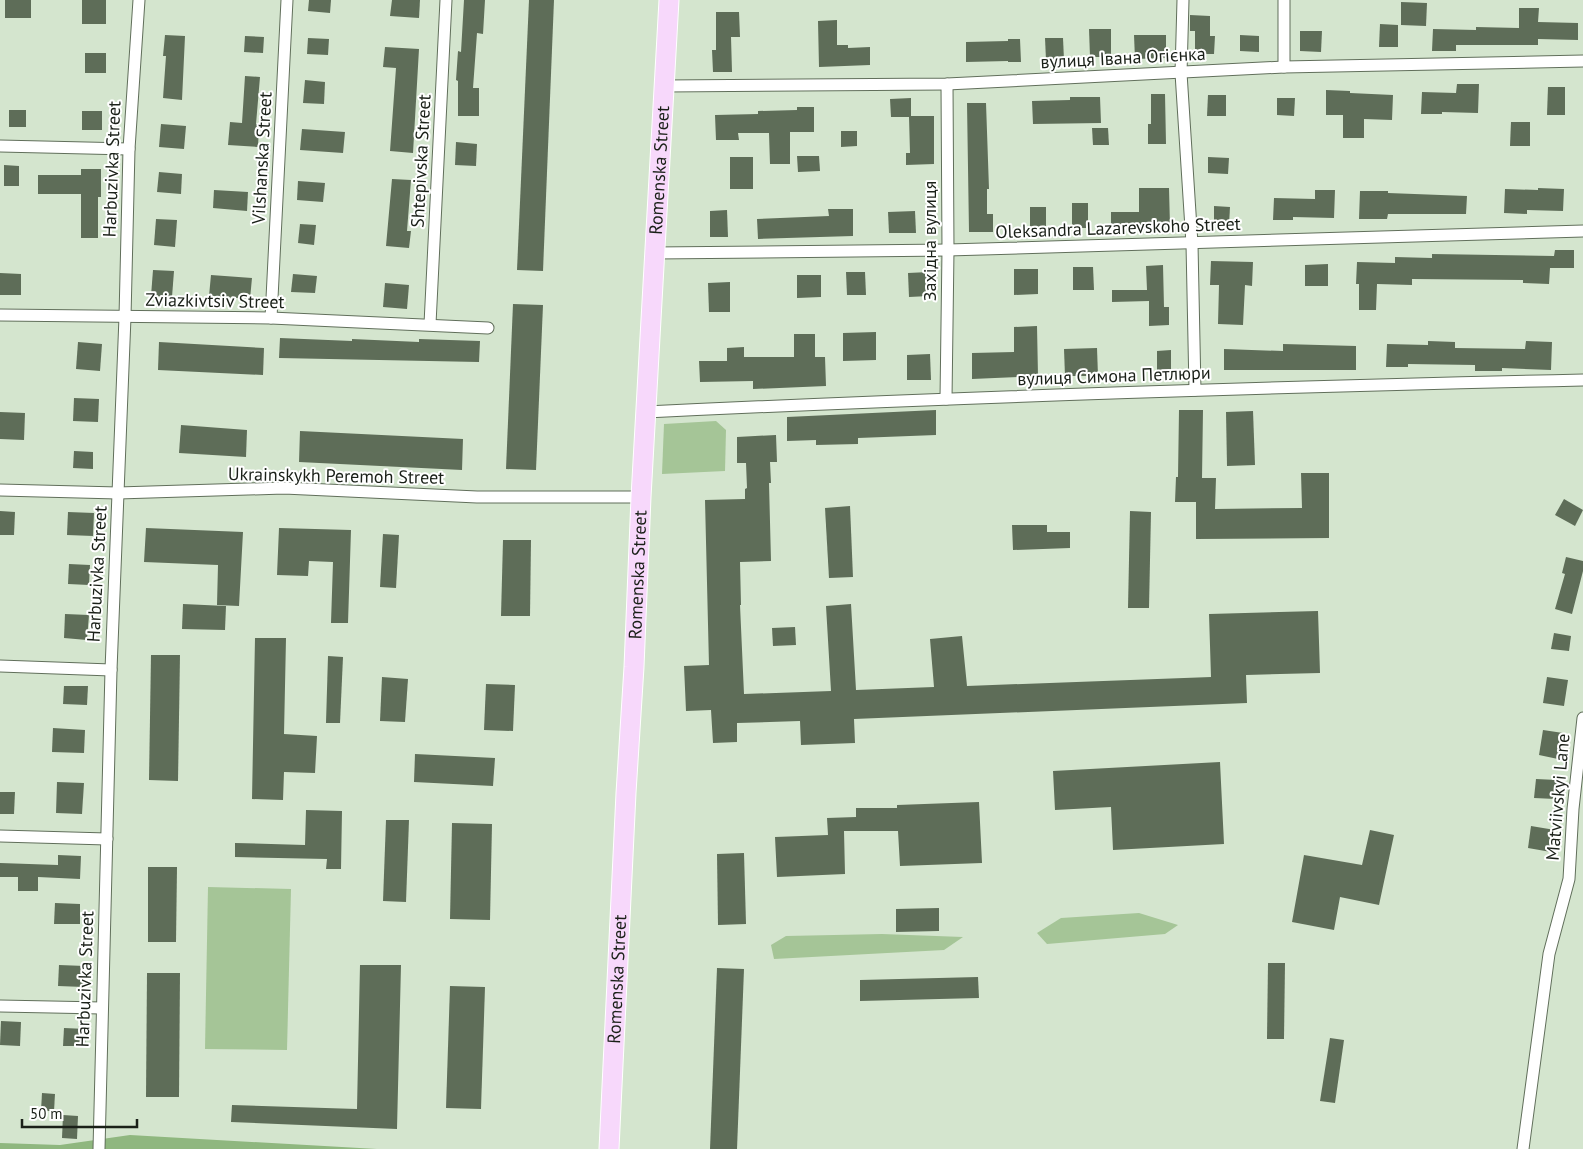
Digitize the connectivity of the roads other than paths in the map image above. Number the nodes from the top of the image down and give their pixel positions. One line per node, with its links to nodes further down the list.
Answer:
1 (139, 0): 13 (street, Harbuzivka Street)
2 (287, 0): 20 (street, Vilshanska Street)
3 (446, 0): 21 (street, Shtepivska Street)
4 (669, 0): 11 (main road, Romenska Street)
5 (1184, 0): 9 (street)
6 (1284, 0): 8 (street)
7 (1583, 61): 8 (street, вулиця Івана Огієнка)
8 (1284, 67): 9 (street, вулиця Івана Огієнка)
9 (1181, 73): 10 (street, вулиця Івана Огієнка); 15 (street)
10 (947, 84): 11 (street, вулиця Івана Огієнка); 16 (street, Західна вулиця)
11 (665, 86): 17 (main road, Romenska Street)
12 (0, 146): 13 (street)
13 (129, 149): 19 (street, Harbuzivka Street)
14 (1583, 231): 15 (street, Oleksandra Lazarevskoho Street)
15 (1192, 244): 16 (street, Oleksandra Lazarevskoho Street); 24 (street)
16 (948, 250): 17 (street, Oleksandra Lazarevskoho Street); 25 (street, Західна вулиця)
17 (654, 253): 26 (main road, Romenska Street)
18 (0, 314): 19 (street, Zviazkivtsiv Street)
19 (126, 317): 20 (street, Zviazkivtsiv Street); 28 (street, Harbuzivka Street)
20 (271, 318): 21 (street, Zviazkivtsiv Street)
21 (430, 324): 22 (street, Zviazkivtsiv Street)
22 (488, 328)
23 (1583, 380): 24 (street, вулиця Симона Петлюри)
24 (1195, 390): 25 (street, вулиця Симона Петлюри)
25 (946, 399): 26 (street, вулиця Симона Петлюри)
26 (646, 412): 29 (main road, Romenska Street)
27 (0, 490): 28 (street, Ukrainskykh Peremoh Street)
28 (118, 493): 29 (street, Ukrainskykh Peremoh Street); 31 (street, Harbuzivka Street)
29 (641, 497): 39 (main road, Romenska Street)
30 (0, 666): 31 (street)
31 (110, 670): 35 (street, Harbuzivka Street)
32 (1583, 718): 33 (street, Matviivskyi Lane)
33 (1578, 810): 40 (street, Matviivskyi Lane)
34 (0, 836): 35 (street)
35 (107, 839): 37 (street, Harbuzivka Street)
36 (0, 1006): 37 (street)
37 (102, 1008): 38 (street, Harbuzivka Street)
38 (99, 1149)
39 (609, 1149)
40 (1523, 1149)

